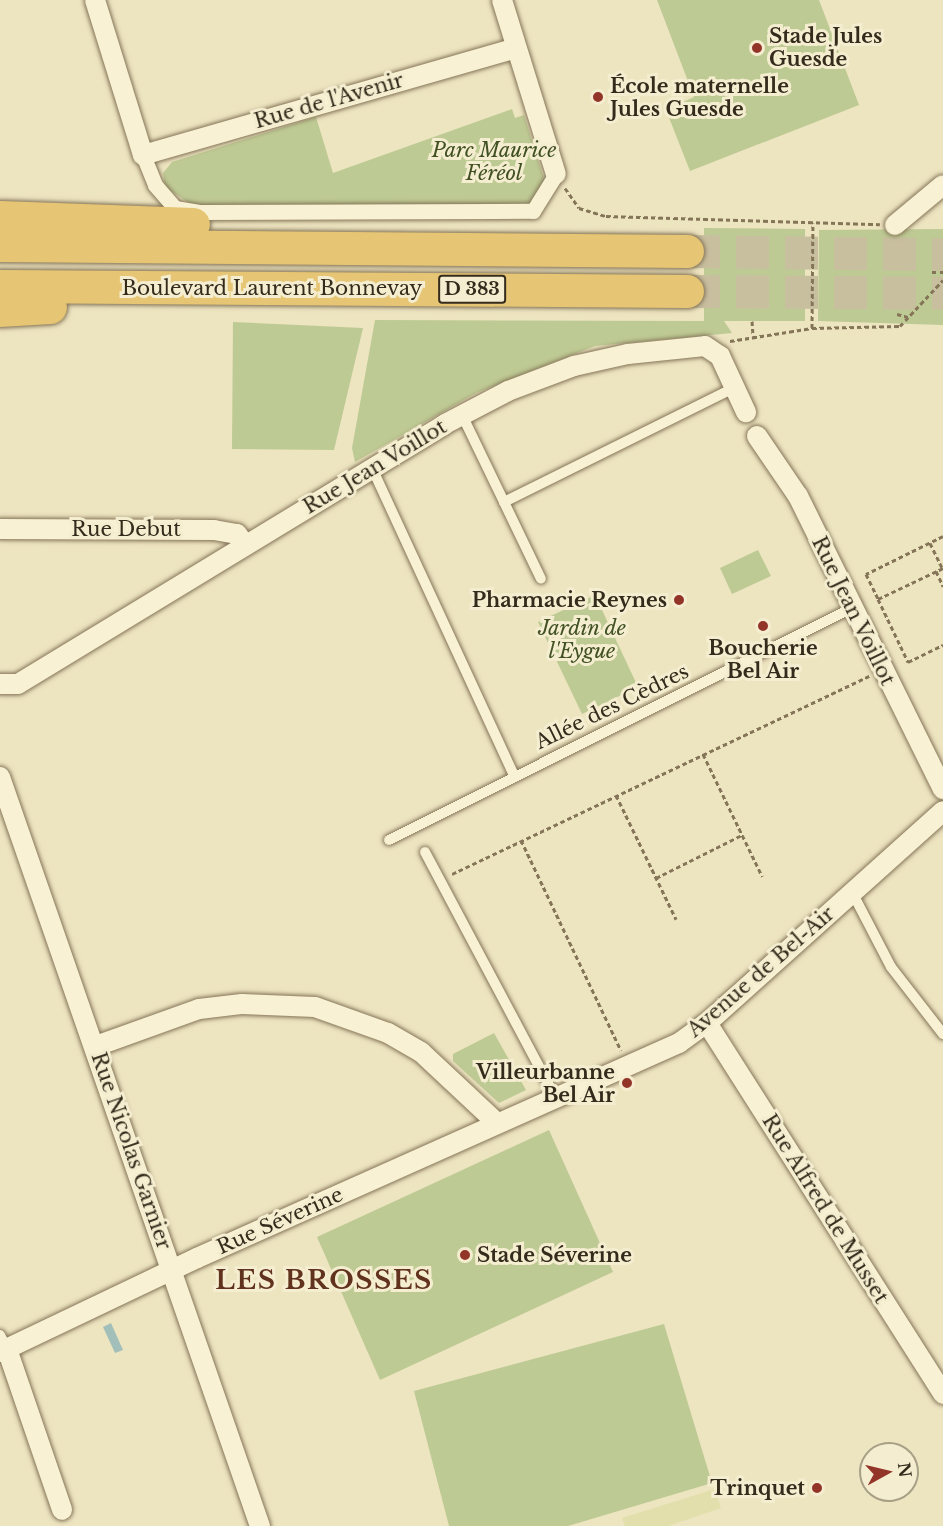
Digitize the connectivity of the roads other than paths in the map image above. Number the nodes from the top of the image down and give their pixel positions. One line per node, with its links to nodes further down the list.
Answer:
1 (95, 0): 4 (street)
2 (502, 0): 3 (street)
3 (516, 48): 4 (street, Rue de l'Avenir); 5 (street)
4 (143, 155): 5 (street)
5 (556, 174)
6 (943, 185): 8 (street)
7 (0, 217): 10 (highway)
8 (895, 225)
9 (0, 245): 10 (highway, Boulevard Laurent Bonnevay / D 383)
10 (334, 245): 11 (highway, Boulevard Laurent Bonnevay / D 383)
11 (687, 251)
12 (0, 286): 13 (highway, Boulevard Laurent Bonnevay / D 383)
13 (257, 287): 14 (highway, Boulevard Laurent Bonnevay / D 383); 15 (highway)
14 (687, 291)
15 (0, 310)
16 (734, 388): 17 (street); 18 (street, Rue Jean Voillot); 21 (lane)
17 (746, 412)
18 (462, 415): 20 (street, Rue Jean Voillot); 21 (lane)
19 (757, 436): 25 (street, Rue Jean Voillot)
20 (372, 468): 23 (street, Rue Jean Voillot); 27 (lane)
21 (504, 502): 24 (lane)
22 (0, 529): 23 (street, Rue Debut)
23 (246, 545): 26 (street, Rue Jean Voillot)
24 (541, 579)
25 (852, 608): 27 (lane, Allée des Cèdres); 29 (street, Rue Jean Voillot)
26 (0, 684)
27 (514, 775): 31 (lane, Allée des Cèdres)
28 (0, 777): 36 (street, Rue Nicolas Garnier)
29 (943, 789)
30 (943, 811): 33 (street, Avenue de Bel-Air)
31 (389, 840)
32 (425, 852): 37 (lane)
33 (853, 894): 34 (street, Avenue de Bel-Air); 35 (lane)
34 (707, 1023): 37 (street, Avenue de Bel-Air); 41 (street, Rue Alfred de Musset)
35 (943, 1034)
36 (96, 1046): 38 (street); 39 (street, Rue Nicolas Garnier)
37 (556, 1098): 38 (street, Avenue de Bel-Air)
38 (497, 1123): 39 (street, Rue Séverine)
39 (171, 1270): 40 (street, Rue Séverine); 43 (street, Rue Nicolas Garnier)
40 (2, 1345): 42 (street)
41 (943, 1394)
42 (62, 1510)
43 (260, 1526)

